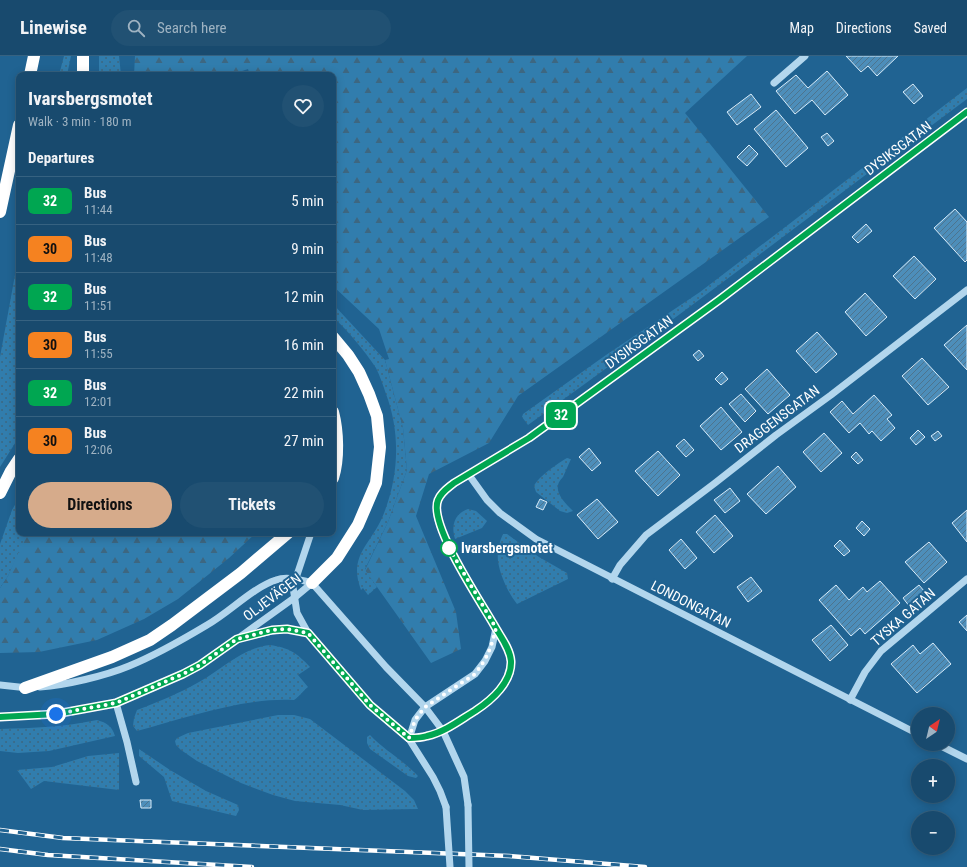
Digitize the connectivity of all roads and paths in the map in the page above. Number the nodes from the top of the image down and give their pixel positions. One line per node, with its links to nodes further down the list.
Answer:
1 (34, 56): 4 (highway)
2 (83, 56): 5 (highway)
3 (805, 56): 6 (street)
4 (31, 72)
5 (83, 72)
6 (774, 83)
7 (967, 112): 15 (street, DYSIKSGATAN)
8 (16, 139): 9 (highway)
9 (0, 212)
10 (967, 290): 20 (street, DRAGGENSGATAN)
11 (336, 341): 22 (highway)
12 (336, 424): 13 (highway)
13 (336, 457)
14 (16, 464): 16 (highway)
15 (469, 475): 20 (street, LONDONGATAN); 24 (street, DYSIKSGATAN)
16 (0, 494)
17 (284, 536): 28 (highway)
18 (310, 536): 19 (street)
19 (296, 579): 22 (street, OLJEVÄGEN); 23 (street); 28 (street, OLJEVÄGEN)
20 (612, 579): 29 (street, LONDONGATAN)
21 (967, 579): 29 (street, TYSKA GATAN)
22 (312, 583): 23 (street, OLJEVÄGEN); 31 (street)
23 (294, 598): 25 (street); 26 (street, OLJEVÄGEN)
24 (496, 628): 31 (street); 34 (street, DYSIKSGATAN)
25 (308, 633): 26 (street); 35 (street)
26 (237, 639): 30 (street, OLJEVÄGEN)
27 (0, 686): 28 (street, OLJEVÄGEN)
28 (24, 688)
29 (850, 700): 33 (street, LONDONGATAN)
30 (116, 703): 32 (street, OLJEVÄGEN); 38 (street)
31 (425, 707): 34 (street); 35 (street)
32 (0, 717)
33 (911, 730)
34 (444, 731): 35 (street, DYSIKSGATAN); 40 (street, bridge)
35 (409, 738): 39 (street, bridge)
36 (950, 751): 37 (street)
37 (967, 759)
38 (136, 782)
39 (450, 867)
40 (469, 867)

